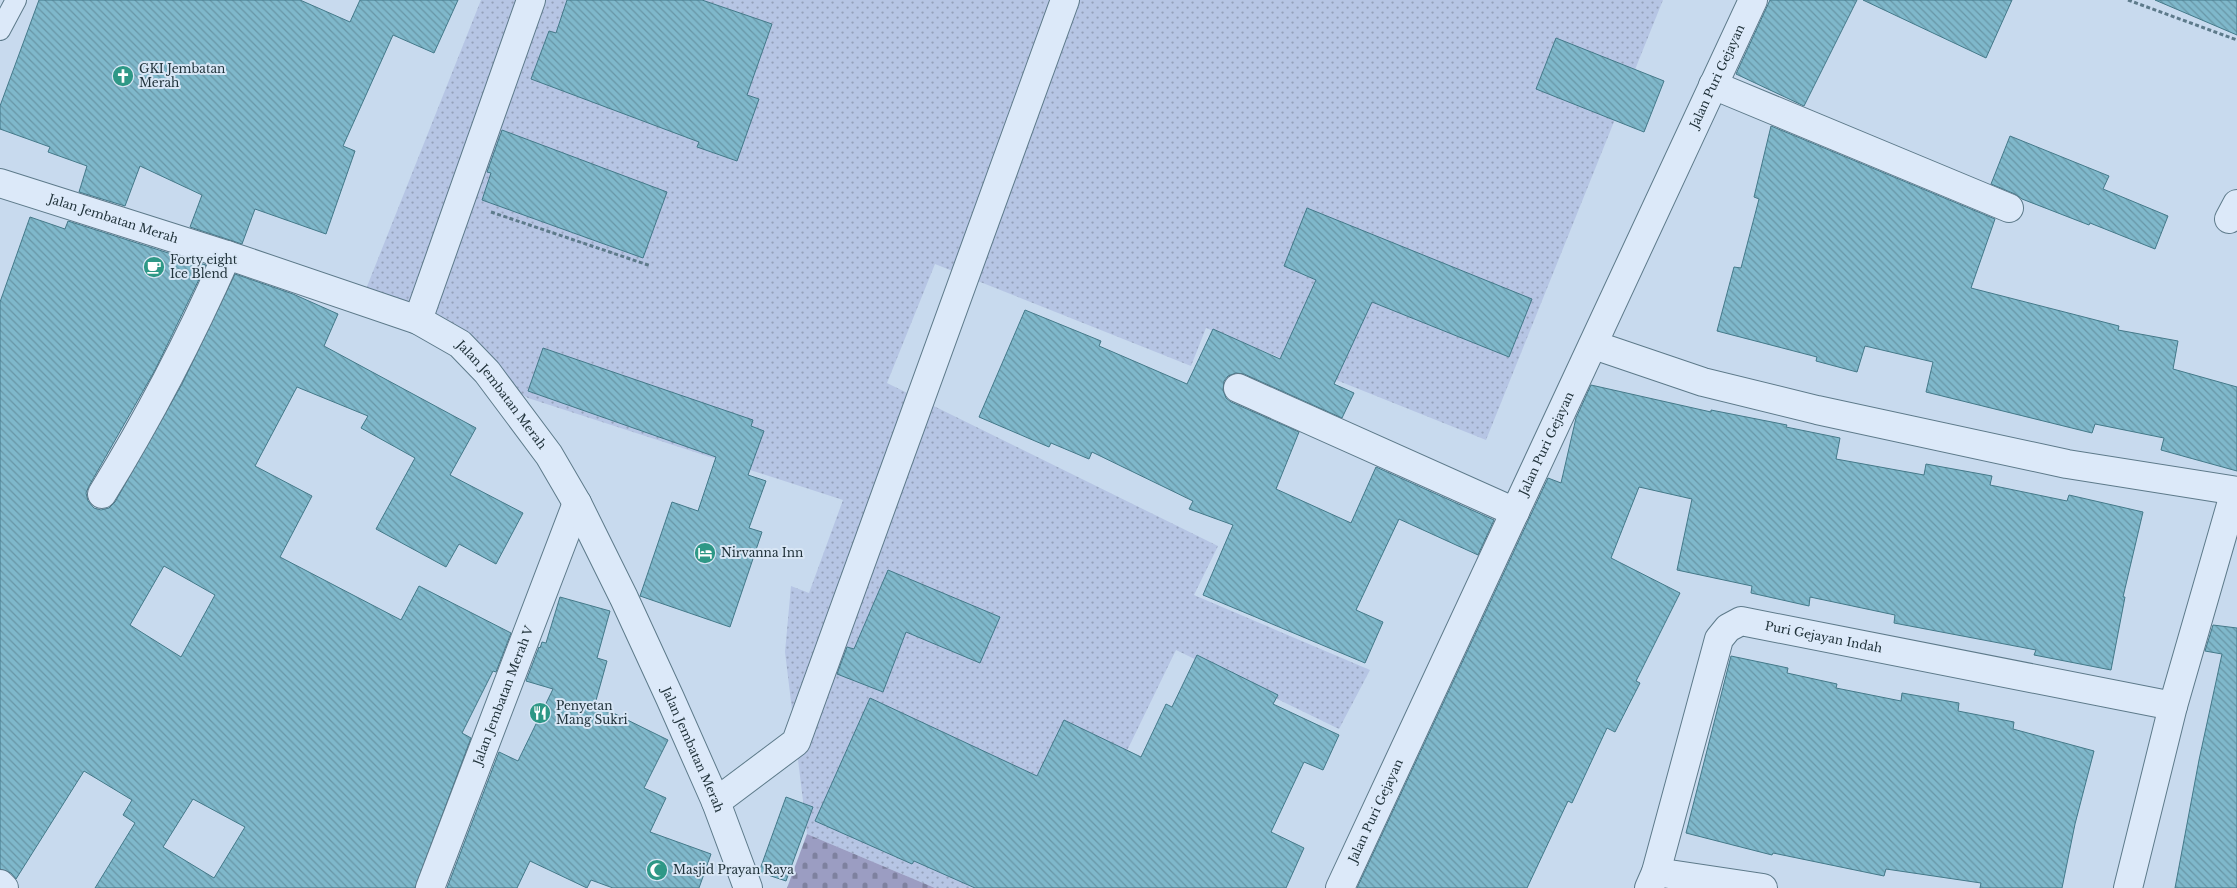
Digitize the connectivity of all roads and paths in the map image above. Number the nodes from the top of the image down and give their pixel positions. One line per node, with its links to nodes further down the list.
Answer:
1 (16, 0): 6 (lane)
2 (531, 0): 10 (street)
3 (1065, 0): 22 (street)
4 (1753, 0): 8 (street, Jalan Puri Gejayan)
5 (2128, 0): 7 (path)
6 (0, 30)
7 (2237, 40)
8 (1713, 85): 11 (street); 15 (street, Jalan Puri Gejayan)
9 (0, 183): 12 (street, Jalan Jembatan Merah)
10 (459, 201): 13 (path); 14 (street)
11 (2008, 208)
12 (227, 255): 14 (street, Jalan Jembatan Merah); 18 (street)
13 (651, 266)
14 (418, 320): 19 (street, Jalan Jembatan Merah)
15 (1594, 345): 17 (street); 20 (street, Jalan Puri Gejayan)
16 (1238, 388): 20 (street)
17 (2236, 491): 21 (street)
18 (102, 494)
19 (576, 503): 22 (street, Jalan Jembatan Merah); 26 (street, Jalan Jembatan Merah V)
20 (1515, 512): 28 (street, Jalan Puri Gejayan)
21 (2173, 706): 23 (street, Puri Gejayan Indah); 30 (street)
22 (716, 802): 27 (street, Jalan Jembatan Merah)
23 (1653, 880): 29 (street, Puri Gejayan Indah)
24 (0, 884): 25 (street)
25 (4, 888)
26 (430, 888)
27 (748, 888)
28 (1340, 888)
29 (1763, 888)
30 (2128, 888)

